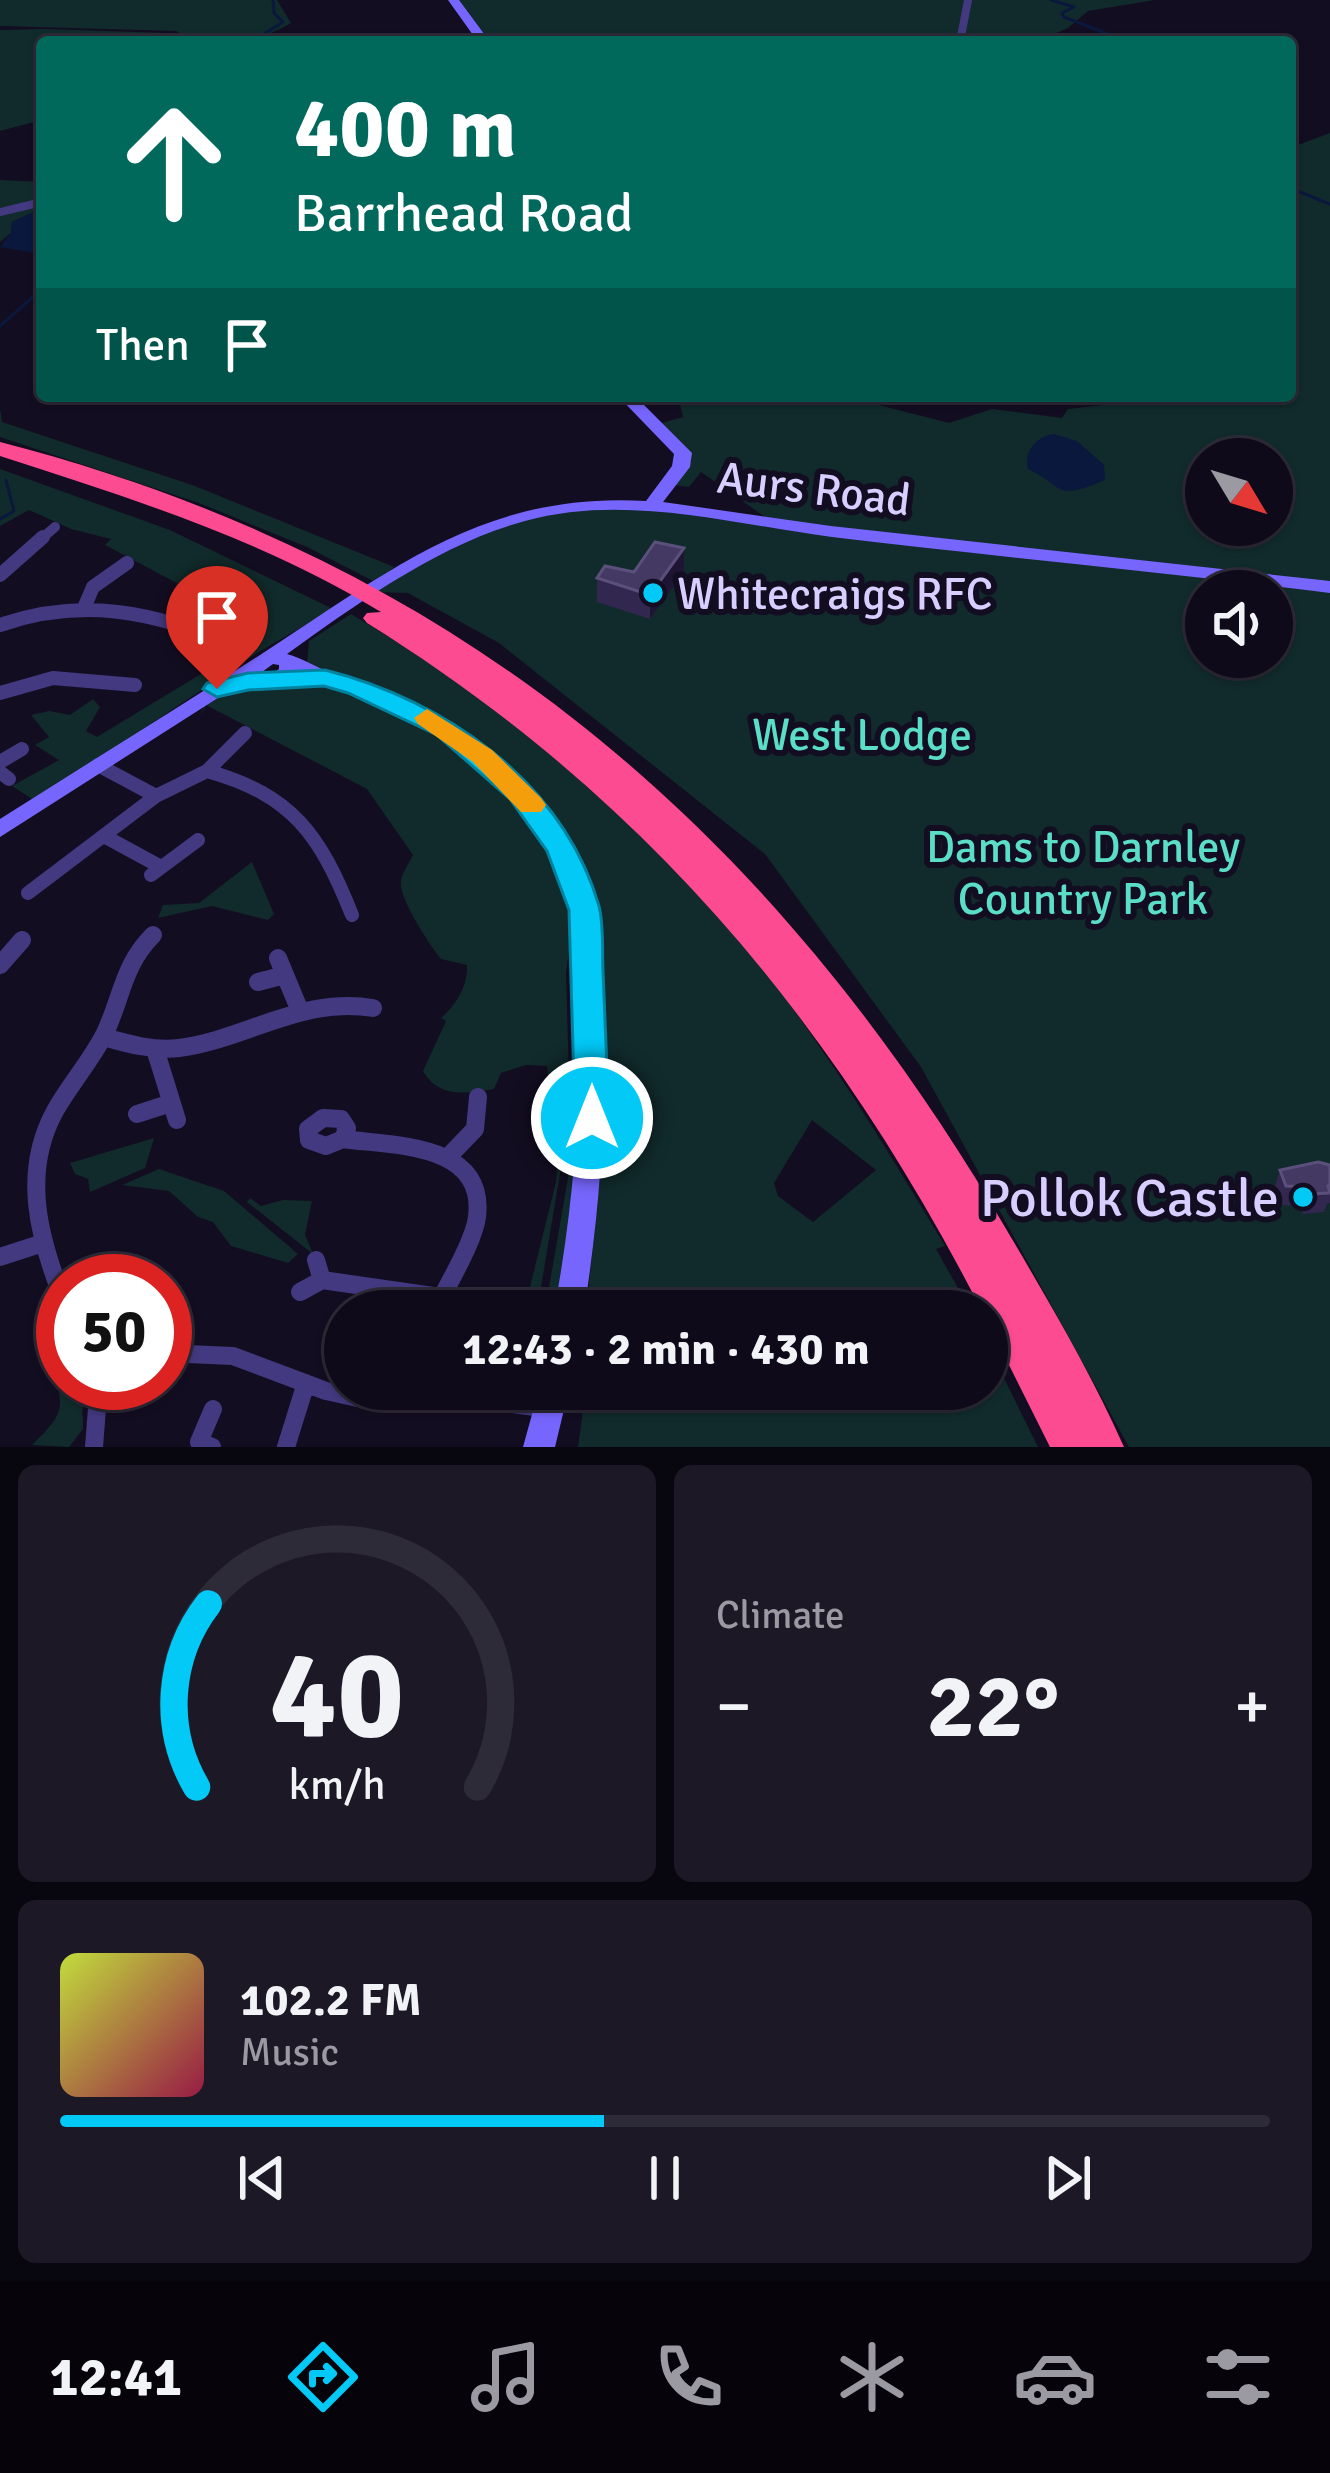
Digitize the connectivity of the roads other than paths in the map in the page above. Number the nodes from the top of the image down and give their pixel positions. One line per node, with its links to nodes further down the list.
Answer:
1 (453, 0): 3 (main road)
2 (968, 0): 4 (street)
3 (480, 36)
4 (961, 36)
5 (36, 203): 6 (street)
6 (0, 212)
7 (632, 402): 10 (main road)
8 (0, 449): 68 (highway)
9 (0, 460): 67 (highway)
10 (651, 506): 16 (main road, Aurs Road); 20 (main road, Aurs Road)
11 (55, 527): 12 (street)
12 (40, 540): 13 (street); 15 (street)
13 (55, 544)
14 (127, 563): 17 (street)
15 (0, 575)
16 (1330, 587)
17 (84, 608): 18 (street); 19 (street)
18 (0, 625)
19 (181, 626)
20 (273, 668): 26 (main road); 55 (main road)
21 (135, 685): 22 (street)
22 (0, 693)
23 (245, 734): 27 (street)
24 (22, 749): 25 (street)
25 (0, 762)
26 (98, 765): 28 (street); 29 (main road)
27 (207, 771): 28 (street); 33 (street)
28 (156, 796): 30 (street)
29 (0, 829)
30 (104, 836): 31 (street); 32 (street)
31 (198, 840)
32 (28, 892)
33 (352, 915)
34 (154, 935): 42 (street)
35 (22, 940): 37 (street)
36 (278, 958): 38 (street)
37 (1, 962)
38 (285, 975): 39 (street); 41 (street)
39 (258, 982)
40 (373, 1008): 41 (street)
41 (300, 1011): 43 (street)
42 (104, 1037): 43 (street); 48 (street)
43 (155, 1049): 45 (street)
44 (478, 1097): 47 (street)
45 (137, 1114)
46 (344, 1138): 47 (street)
47 (449, 1156): 54 (street)
48 (43, 1243): 50 (street); 52 (street)
49 (141, 1243): 51 (street)
50 (47, 1254)
51 (137, 1254)
52 (0, 1257)
53 (388, 1290): 56 (street)
54 (444, 1290)
55 (573, 1290)
56 (301, 1292)
57 (192, 1354): 58 (street)
58 (306, 1383): 59 (street); 65 (street)
59 (324, 1388)
60 (213, 1409): 63 (street)
61 (97, 1410): 64 (street)
62 (549, 1410): 66 (main road)
63 (202, 1445)
64 (94, 1447)
65 (286, 1447)
66 (539, 1447)
67 (1071, 1447)
68 (1104, 1447)

